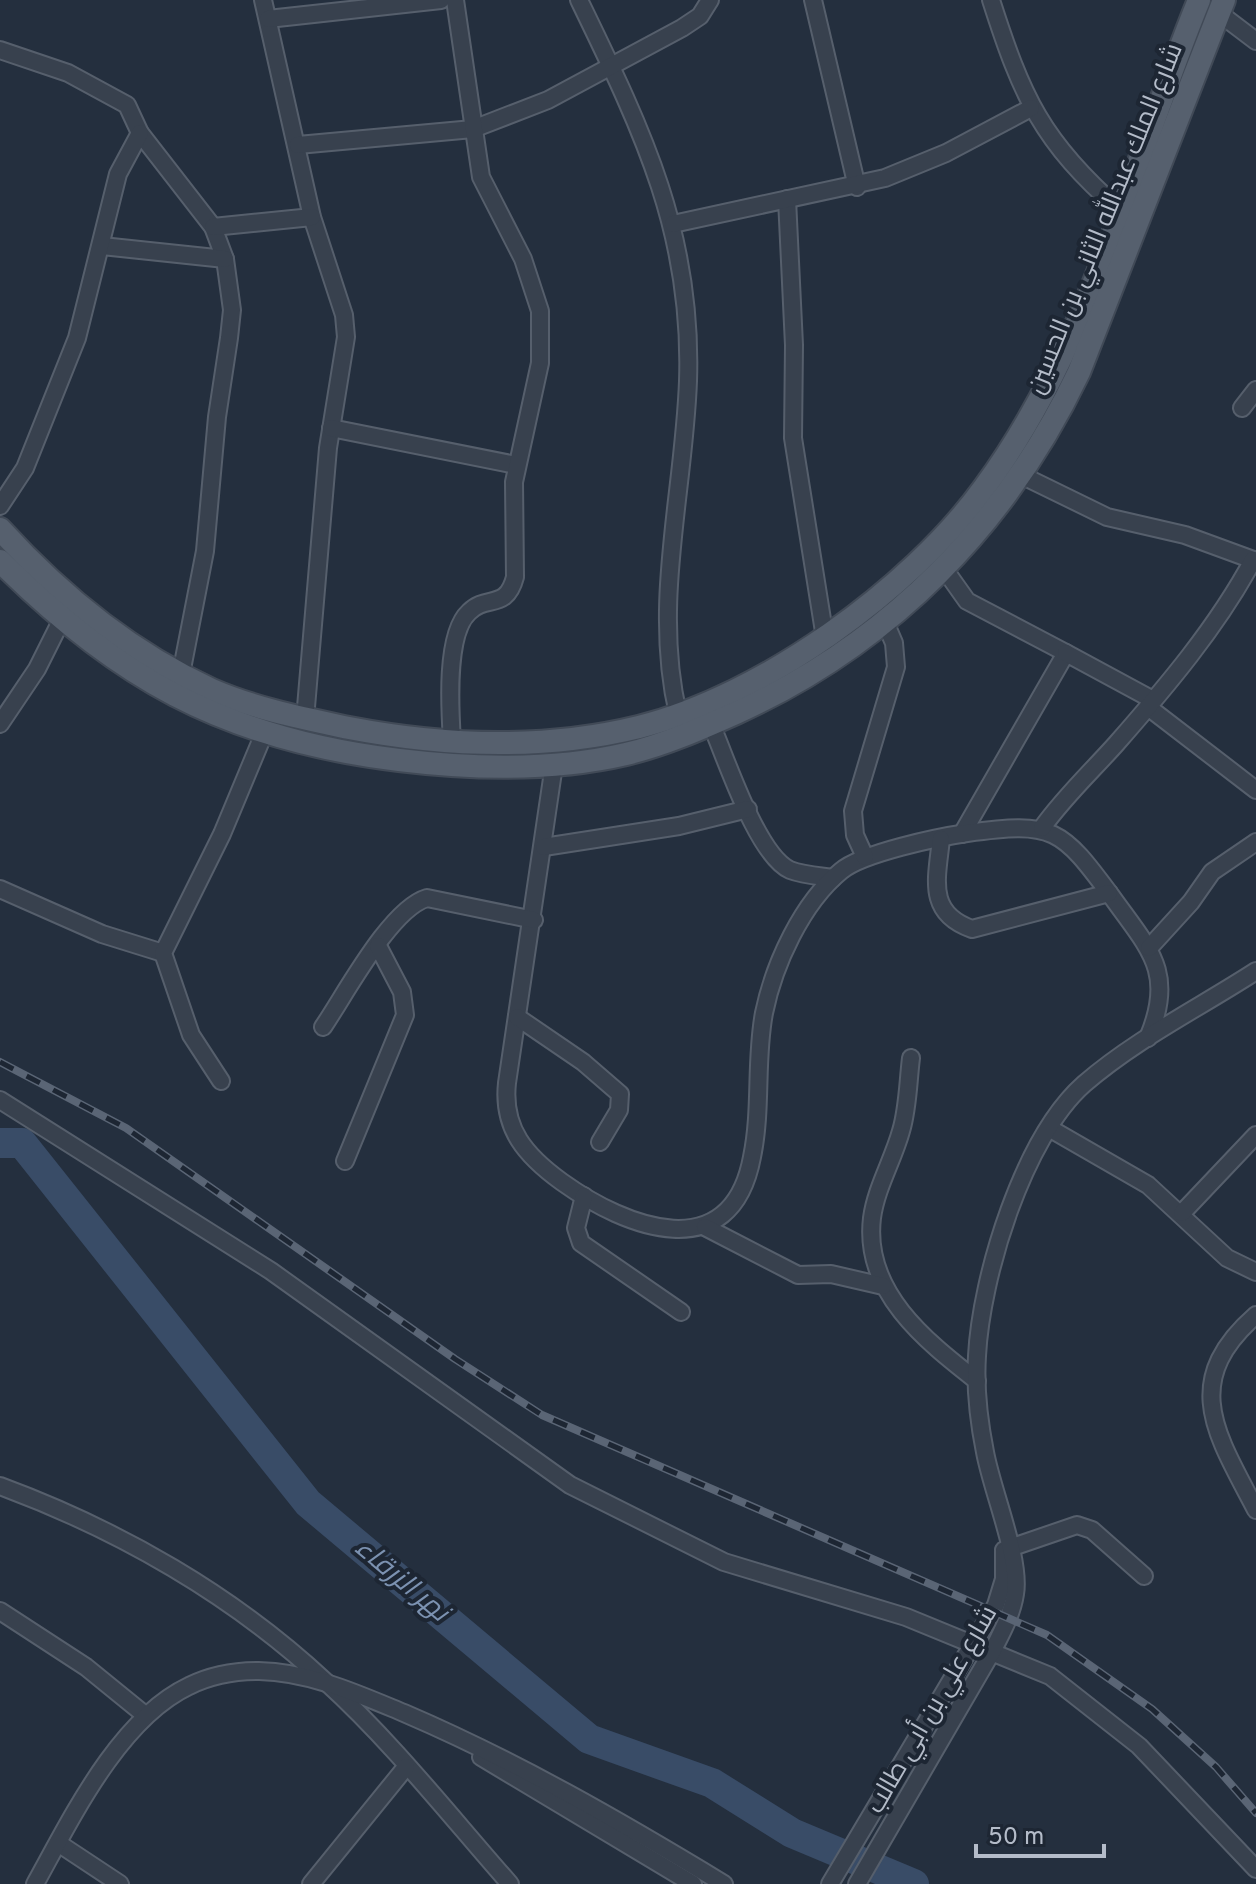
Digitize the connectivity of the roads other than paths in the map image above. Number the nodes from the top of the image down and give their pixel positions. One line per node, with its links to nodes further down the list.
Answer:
1 (263, 0): 10 (street)
2 (441, 0): 10 (street)
3 (455, 0): 15 (street)
4 (579, 0): 13 (street)
5 (710, 0): 13 (street)
6 (813, 0): 18 (street)
7 (991, 0): 14 (street)
8 (1199, 0): 20 (main road, شارع الملك عبدالله الثاني بن الحسين)
9 (1221, 6): 11 (street); 25 (main road, شارع الملك عبدالله الثاني بن الحسين)
10 (268, 19): 17 (street)
11 (1256, 41)
12 (0, 50): 16 (street)
13 (612, 66): 15 (street); 22 (street)
14 (1031, 108): 18 (street); 20 (street)
15 (473, 129): 17 (street); 30 (street)
16 (140, 133): 23 (street); 24 (street)
17 (298, 145): 21 (street)
18 (857, 187): 19 (street)
19 (787, 199): 22 (street); 39 (street)
20 (1120, 210): 25 (main road, شارع الملك عبدالله الثاني بن الحسين)
21 (312, 217): 23 (street); 29 (street)
22 (673, 224): 43 (street)
23 (213, 227): 26 (street)
24 (102, 246): 26 (street); 32 (street)
25 (1114, 257): 31 (main road, شارع الملك عبدالله الثاني بن الحسين); 39 (main road, شارع الملك عبدالله الثاني بن الحسين)
26 (225, 259): 41 (street)
27 (1256, 390): 28 (street)
28 (1242, 408)
29 (331, 428): 30 (street); 44 (street)
30 (516, 465): 49 (street)
31 (1021, 475): 35 (street); 36 (main road, شارع الملك عبدالله الثاني بن الحسين)
32 (0, 506)
33 (0, 529): 41 (main road, شارع الملك عبدالله الثاني بن الحسين)
34 (0, 561): 37 (main road, شارع الملك عبدالله الثاني بن الحسين)
35 (1254, 561): 42 (street)
36 (945, 570): 38 (main road, شارع الملك عبدالله الثاني بن الحسين); 40 (street)
37 (62, 619): 45 (street); 47 (main road, شارع الملك عبدالله الثاني بن الحسين)
38 (885, 622): 46 (main road, شارع الملك عبدالله الثاني بن الحسين); 59 (street)
39 (825, 638): 43 (main road, شارع الملك عبدالله الثاني بن الحسين)
40 (1066, 653): 42 (street); 55 (street)
41 (181, 674): 44 (main road, شارع الملك عبدالله الثاني بن الحسين)
42 (1150, 703): 52 (street); 54 (street)
43 (678, 714): 48 (main road, شارع الملك عبدالله الثاني بن الحسين)
44 (305, 719): 49 (main road, شارع الملك عبدالله الثاني بن الحسين)
45 (0, 724)
46 (711, 724): 50 (main road, شارع الملك عبدالله الثاني بن الحسين); 53 (street)
47 (265, 731): 51 (main road, شارع الملك عبدالله الثاني بن الحسين); 66 (street)
48 (586, 736): 49 (main road, شارع الملك عبدالله الثاني بن الحسين); 50 (main road)
49 (452, 741)
50 (590, 760): 51 (main road, شارع الملك عبدالله الثاني بن الحسين)
51 (554, 765): 58 (street)
52 (1256, 790)
53 (748, 809): 58 (street); 60 (street)
54 (1042, 828): 55 (street); 62 (street)
55 (962, 834): 56 (street)
56 (941, 839): 59 (street); 62 (street)
57 (1256, 842): 65 (street)
58 (544, 847): 63 (street)
59 (865, 857): 60 (street)
60 (833, 878): 80 (street)
61 (0, 889): 66 (street)
62 (1109, 893): 65 (street)
63 (534, 920): 64 (street); 68 (street)
64 (378, 946): 69 (street); 77 (street)
65 (1149, 948): 70 (street)
66 (163, 953): 72 (street)
67 (1256, 971): 70 (street, شارع علي بن أبي طالب)
68 (517, 1017): 76 (street); 78 (street)
69 (323, 1027)
70 (1148, 1038): 74 (street, شارع علي بن أبي طالب)
71 (911, 1058): 82 (street)
72 (221, 1081)
73 (0, 1100): 91 (street)
74 (1049, 1128): 79 (street); 85 (street, شارع علي بن أبي طالب)
75 (1256, 1135): 79 (street)
76 (600, 1142)
77 (345, 1161)
78 (584, 1196): 80 (street); 83 (street)
79 (1182, 1213): 81 (street)
80 (705, 1227): 82 (street)
81 (1256, 1272)
82 (883, 1286): 85 (street)
83 (681, 1312)
84 (1256, 1315): 87 (street)
85 (977, 1381): 88 (street, شارع علي بن أبي طالب)
86 (0, 1486): 93 (street)
87 (1256, 1510)
88 (1008, 1549): 89 (street); 91 (street, شارع علي بن أبي طالب); 92 (street, شارع علي بن أبي طالب)
89 (1144, 1576)
90 (0, 1611): 94 (street)
91 (974, 1642): 92 (street); 105 (street, شارع علي بن أبي طالب)
92 (993, 1650): 98 (street); 106 (street, شارع علي بن أبي طالب)
93 (328, 1683): 94 (street); 95 (street); 96 (street)
94 (145, 1715): 97 (street)
95 (440, 1729): 103 (street); 104 (street)
96 (406, 1767): 101 (street); 102 (street)
97 (58, 1843): 99 (street); 100 (street)
98 (1256, 1869)
99 (35, 1884)
100 (120, 1884)
101 (311, 1884)
102 (510, 1884)
103 (693, 1884)
104 (724, 1884)
105 (830, 1884)
106 (857, 1884)

